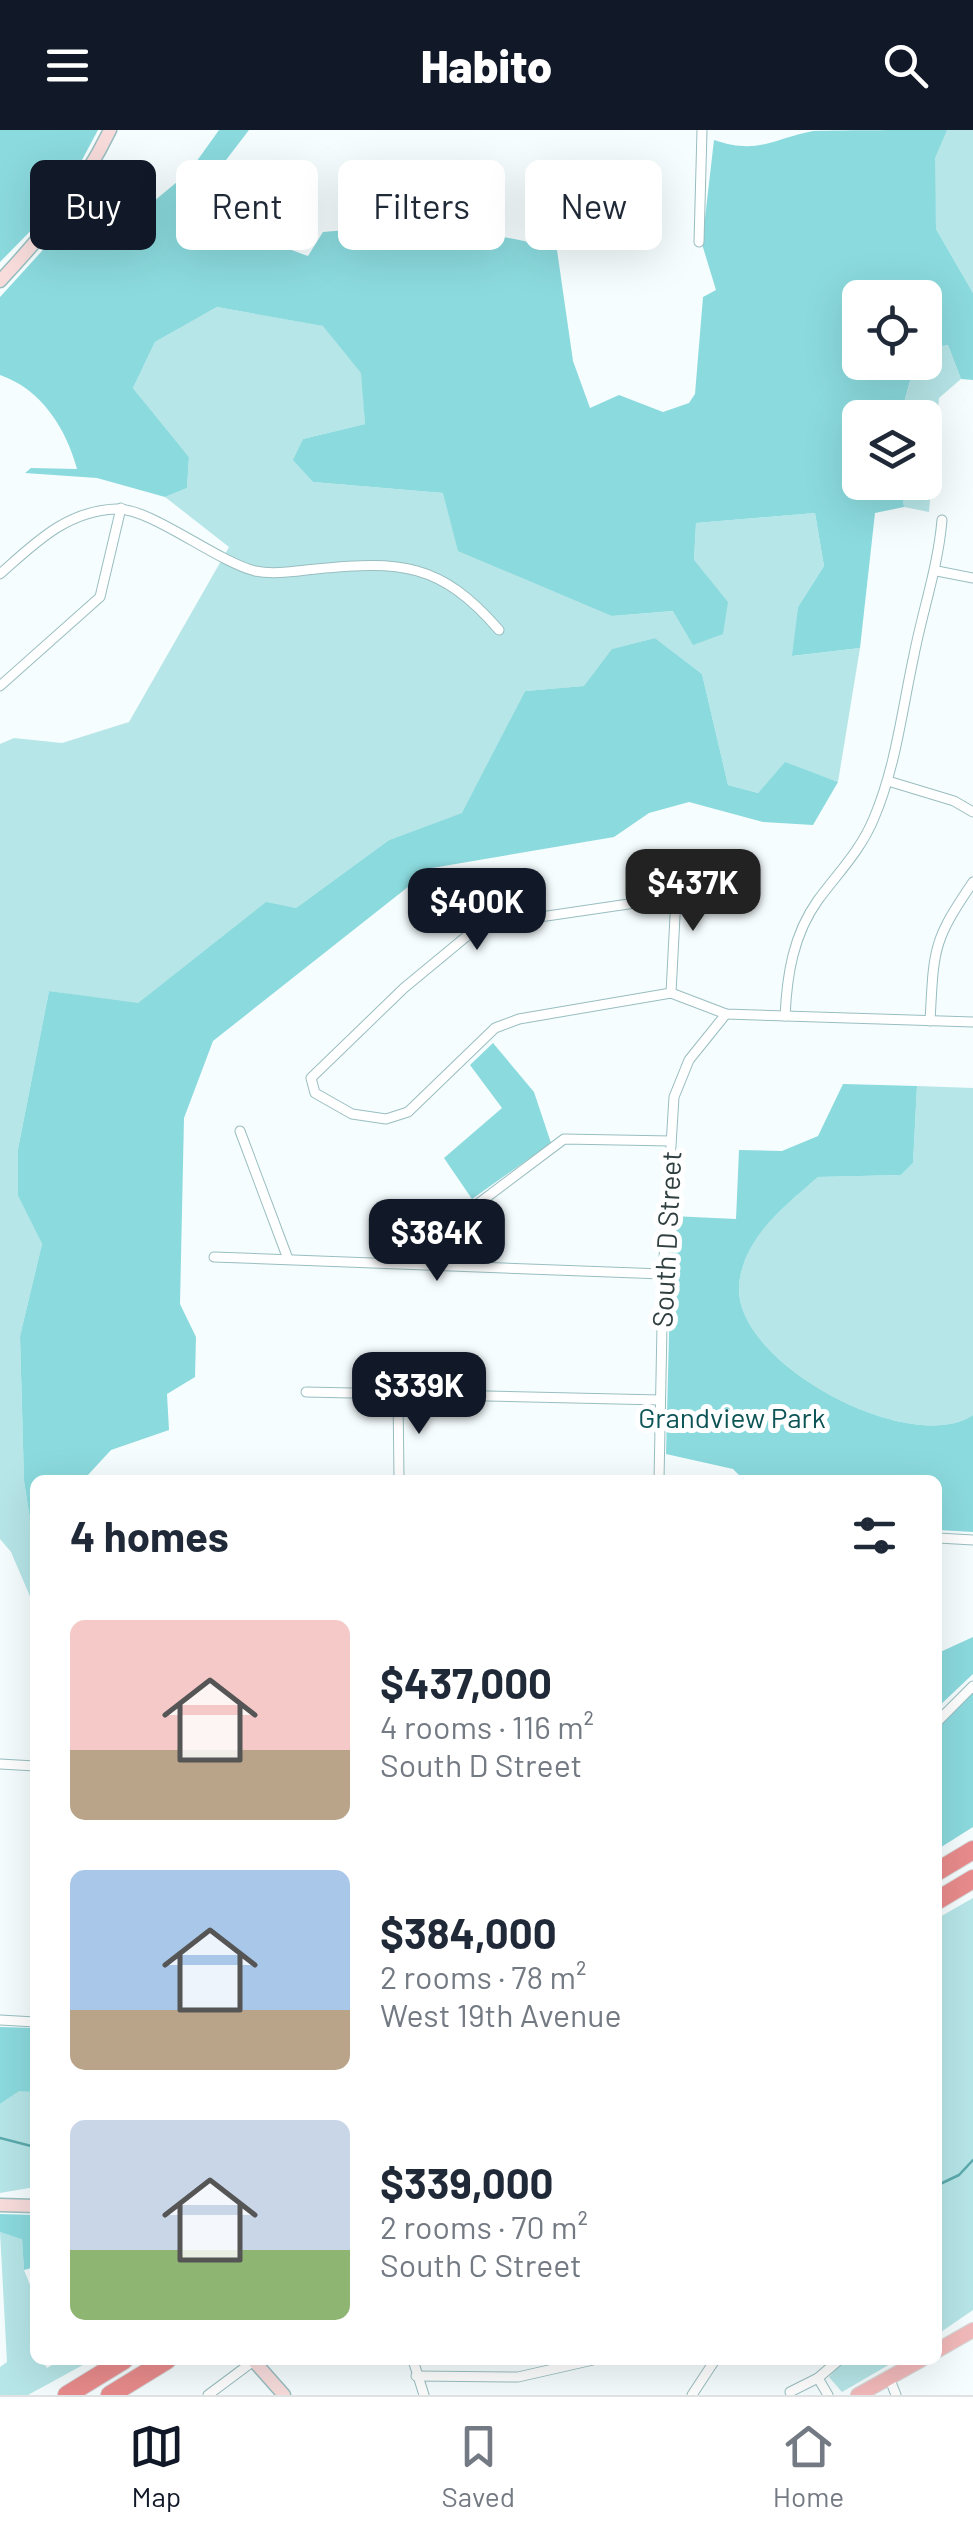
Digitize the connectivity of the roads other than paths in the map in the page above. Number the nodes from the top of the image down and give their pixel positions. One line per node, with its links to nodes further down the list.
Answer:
1 (110, 130): 4 (street)
2 (702, 130): 3 (street)
3 (699, 242)
4 (0, 281)
5 (121, 508): 8 (street); 10 (street); 11 (street)
6 (942, 520): 7 (street)
7 (937, 571): 9 (street); 12 (street)
8 (0, 574)
9 (971, 579)
10 (499, 630)
11 (0, 686)
12 (888, 781): 13 (street); 19 (street)
13 (973, 812)
14 (684, 869): 16 (street)
15 (973, 882): 20 (street)
16 (676, 897): 17 (street); 17 (street)
17 (671, 993): 18 (street)
18 (726, 1014): 19 (street); 23 (street, South D Street)
19 (784, 1016): 20 (street)
20 (930, 1021): 21 (street)
21 (973, 1022)
22 (240, 1131): 25 (street)
23 (670, 1141): 26 (street); 27 (street, South D Street)
24 (214, 1257): 25 (street)
25 (288, 1259): 26 (street)
26 (409, 1263): 27 (street)
27 (662, 1274): 30 (street, South D Street)
28 (306, 1392): 29 (street)
29 (398, 1394): 30 (street); 31 (street)
30 (660, 1400): 32 (street, South D Street)
31 (399, 1475)
32 (659, 1475)
33 (942, 1538): 34 (street)
34 (973, 1540)
35 (973, 1686): 36 (street)
36 (942, 1717)
37 (0, 1764): 38 (street)
38 (30, 1766)
39 (973, 1850): 40 (highway)
40 (942, 1869)
41 (973, 1879): 42 (highway)
42 (942, 1898)
43 (0, 2020): 44 (street)
44 (30, 2022)
45 (0, 2205): 46 (street)
46 (30, 2206)
47 (973, 2330): 48 (main road)
48 (942, 2348)
49 (116, 2365): 62 (highway)
50 (159, 2365): 63 (highway)
51 (247, 2365): 64 (street)
52 (258, 2365): 65 (street)
53 (414, 2365): 58 (street)
54 (569, 2365): 58 (street)
55 (712, 2365): 67 (street)
56 (833, 2365): 60 (street)
57 (912, 2365): 59 (main road)
58 (416, 2376): 66 (street)
59 (889, 2377): 69 (main road); 70 (street)
60 (818, 2378): 61 (street); 68 (street)
61 (790, 2392)
62 (67, 2395)
63 (110, 2395)
64 (208, 2395)
65 (284, 2395)
66 (424, 2395)
67 (692, 2395)
68 (828, 2395)
69 (858, 2395)
70 (896, 2395)

